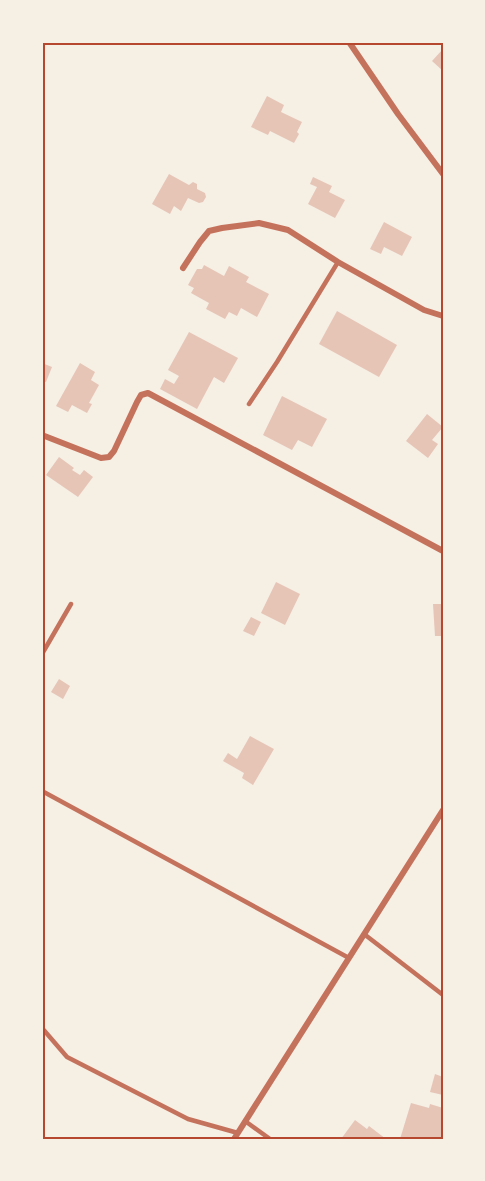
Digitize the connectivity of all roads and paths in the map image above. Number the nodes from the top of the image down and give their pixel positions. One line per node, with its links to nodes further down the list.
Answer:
1 (349, 42): 2 (street)
2 (443, 174)
3 (338, 262): 4 (street); 5 (street); 6 (lane)
4 (183, 268)
5 (443, 316)
6 (249, 404)
7 (42, 435): 8 (street)
8 (443, 551)
9 (70, 604): 10 (lane)
10 (42, 654)
11 (42, 791): 14 (lane)
12 (443, 810): 13 (street)
13 (364, 934): 14 (street); 15 (lane)
14 (349, 958): 17 (street)
15 (443, 994)
16 (42, 1028): 18 (lane)
17 (245, 1121): 18 (street); 19 (lane)
18 (236, 1136)
19 (270, 1139)

